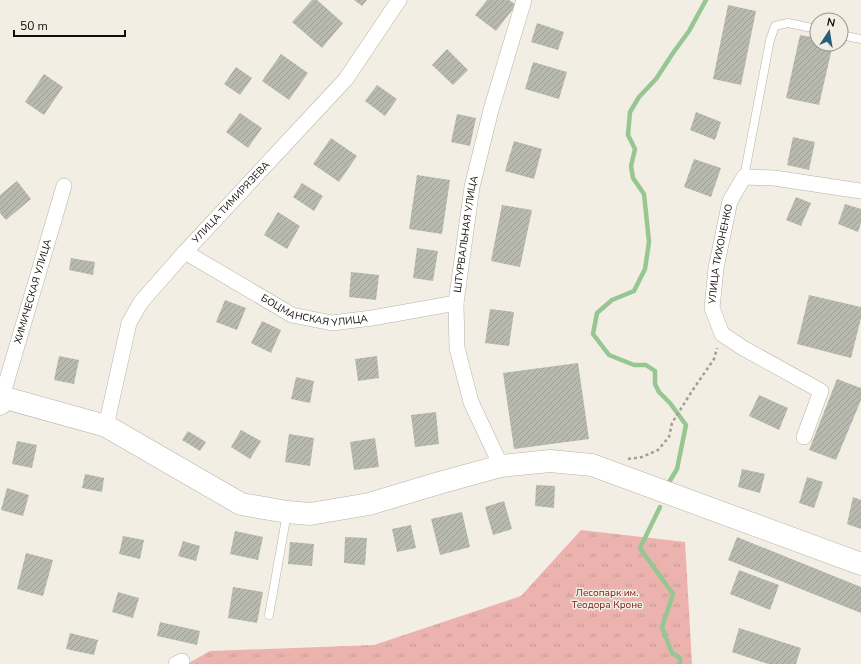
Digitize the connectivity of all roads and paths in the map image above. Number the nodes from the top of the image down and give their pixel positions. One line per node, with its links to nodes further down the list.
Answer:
1 (399, 0): 9 (street, УЛИЦА ТИМИРЯЗЕВА)
2 (524, 0): 10 (street, ШТУРВАЛЬНАЯ УЛИЦА)
3 (809, 27): 6 (lane)
4 (849, 37): 5 (lane)
5 (861, 39)
6 (744, 177): 8 (street); 11 (street, УЛИЦА ТИХОНЕНКО)
7 (64, 186): 12 (street, ХИМИЧЕСКАЯ УЛИЦА)
8 (861, 191)
9 (185, 252): 10 (street, БОЦМАНСКАЯ УЛИЦА); 13 (street, УЛИЦА ТИМИРЯЗЕВА)
10 (456, 303): 16 (street, ШТУРВАЛЬНАЯ УЛИЦА)
11 (722, 334): 14 (street); 15 (path)
12 (1, 399): 13 (main road)
13 (106, 426): 17 (main road)
14 (804, 437)
15 (622, 460)
16 (501, 466): 17 (main road); 18 (main road)
17 (287, 512): 19 (lane)
18 (861, 564)
19 (269, 615)

